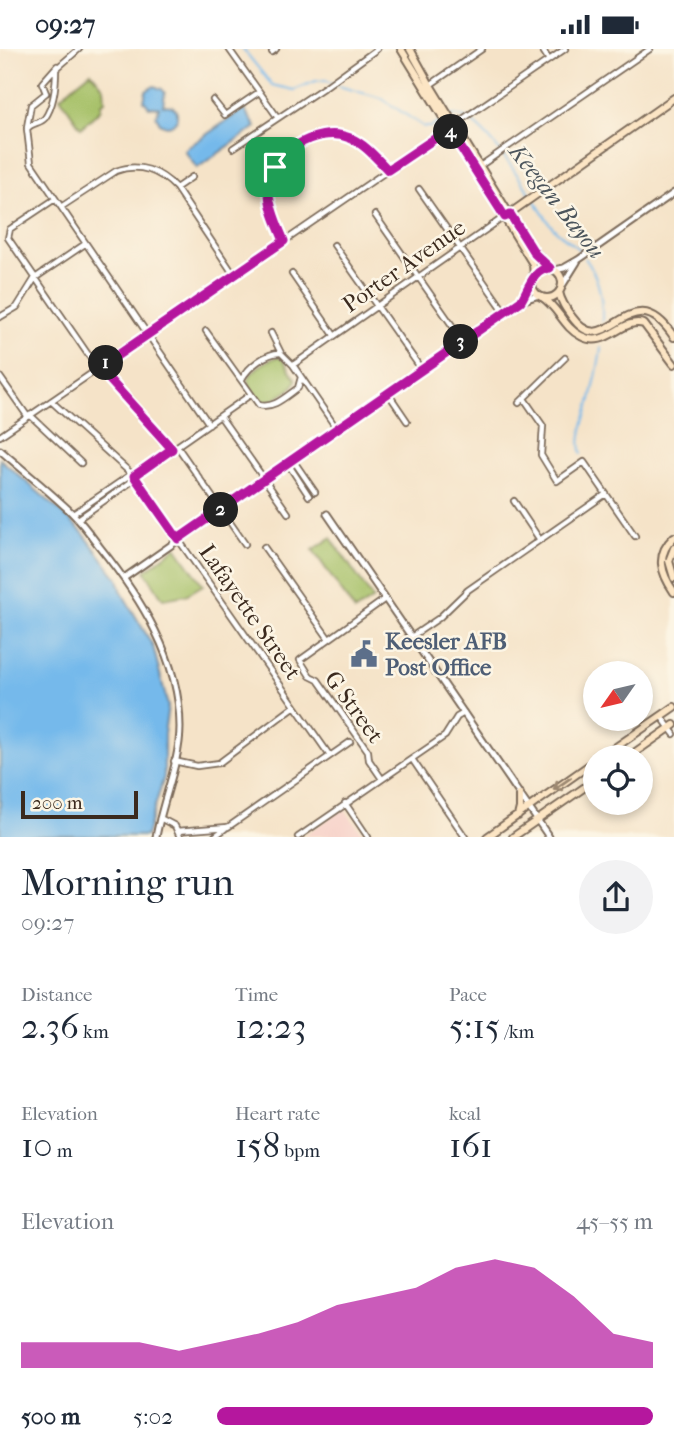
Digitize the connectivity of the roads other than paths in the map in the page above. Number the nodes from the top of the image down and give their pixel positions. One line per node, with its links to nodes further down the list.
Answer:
1 (79, 49): 11 (street)
2 (229, 49): 13 (street)
3 (377, 49): 18 (street)
4 (401, 49): 19 (main road)
5 (410, 49): 12 (main road)
6 (482, 49): 12 (street)
7 (542, 49): 10 (street)
8 (565, 49): 10 (street)
9 (650, 49): 22 (street)
10 (549, 60): 19 (street)
11 (59, 65): 14 (street); 15 (street)
12 (430, 85): 19 (main road)
13 (259, 92): 17 (street); 18 (street)
14 (46, 93): 15 (street); 20 (street)
15 (53, 96): 20 (street)
16 (674, 98): 31 (main road, Porter Avenue)
17 (213, 100)
18 (278, 118): 21 (street)
19 (450, 121): 22 (main road); 23 (street); 31 (main road)
20 (27, 129): 28 (street)
21 (233, 148)
22 (480, 166): 31 (main road)
23 (388, 170): 32 (street); 32 (street)
24 (192, 177): 25 (street)
25 (176, 188): 29 (street); 39 (street)
26 (419, 189): 35 (street)
27 (674, 193): 36 (street)
28 (55, 199): 29 (street); 41 (street)
29 (61, 207): 33 (street)
30 (375, 215): 40 (street)
31 (507, 215): 35 (street, Porter Avenue); 37 (main road); 42 (main road)
32 (284, 241): 39 (street)
33 (86, 244): 41 (street); 51 (street)
34 (334, 245): 46 (street)
35 (460, 248): 40 (street, Porter Avenue); 47 (street)
36 (582, 257): 37 (street); 43 (street)
37 (552, 269): 42 (main road); 43 (main road)
38 (292, 274): 52 (street)
39 (234, 275): 51 (street)
40 (418, 277): 46 (street, Porter Avenue); 54 (street)
41 (36, 278): 48 (street); 59 (street)
42 (533, 278): 44 (main road); 45 (street)
43 (560, 289): 44 (main road); 53 (main road)
44 (540, 296): 45 (street); 57 (main road)
45 (521, 301): 47 (street)
46 (377, 306): 52 (street, Porter Avenue); 60 (street)
47 (505, 312): 54 (street)
48 (0, 317)
49 (206, 331): 63 (street)
50 (271, 333): 55 (street)
51 (148, 335): 59 (street); 72 (street)
52 (334, 335): 58 (street, Porter Avenue)
53 (674, 337)
54 (463, 341): 60 (street)
55 (281, 353): 58 (street); 63 (street)
56 (565, 358): 66 (street)
57 (674, 364)
58 (293, 365): 62 (street)
59 (99, 368): 67 (street); 75 (street)
60 (422, 370): 64 (street)
61 (0, 377): 69 (street)
62 (301, 377): 65 (street); 73 (street)
63 (242, 380): 65 (street)
64 (388, 393): 71 (street); 73 (street)
65 (250, 395): 70 (street)
66 (525, 400): 68 (street); 82 (street)
67 (51, 401): 69 (street); 79 (street, Lafayette Street)
68 (519, 403)
69 (29, 416): 74 (street); 78 (street)
70 (220, 416): 72 (street); 80 (street)
71 (407, 421)
72 (209, 424): 75 (street)
73 (337, 429): 77 (street)
74 (0, 436)
75 (174, 447): 79 (street); 84 (street)
76 (0, 450): 87 (street)
77 (290, 462): 80 (street); 81 (street)
78 (80, 463)
79 (134, 476): 87 (street); 90 (street, Lafayette Street)
80 (265, 480): 84 (street); 85 (street)
81 (312, 494)
82 (606, 494): 88 (street); 91 (street)
83 (514, 502): 91 (street)
84 (221, 510): 90 (street); 92 (street)
85 (288, 513)
86 (327, 514): 98 (street)
87 (76, 517): 95 (street)
88 (635, 536)
89 (674, 537): 97 (main road)
90 (178, 539): 95 (street); 101 (street, Lafayette Street)
91 (541, 540): 99 (street)
92 (245, 544)
93 (264, 547): 100 (street, G Street)
94 (674, 548): 96 (main road)
95 (124, 578): 111 (street)
96 (674, 578)
97 (674, 592)
98 (385, 599): 99 (street); 100 (street)
99 (411, 637): 103 (street)
100 (329, 639): 113 (street, G Street)
101 (295, 706): 109 (street, Lafayette Street); 111 (street)
102 (674, 707): 104 (main road)
103 (464, 713): 110 (street); 115 (street)
104 (662, 716): 105 (street); 107 (main road)
105 (673, 729): 108 (main road)
106 (350, 742): 109 (street)
107 (619, 745)
108 (647, 745)
109 (330, 756): 121 (street)
110 (412, 759): 113 (street); 127 (street)
111 (174, 761): 119 (street)
112 (583, 770): 117 (main road, one-way to 117)
113 (382, 779): 116 (street)
114 (583, 788): 120 (main road)
115 (520, 794): 117 (street); 118 (main road)
116 (345, 803): 125 (street); 126 (street)
117 (529, 808): 118 (main road); 120 (street)
118 (518, 815): 128 (main road)
119 (160, 818): 122 (street); 123 (street)
120 (538, 820): 129 (main road); 130 (street)
121 (228, 827): 122 (street); 124 (street)
122 (178, 834)
123 (156, 837)
124 (214, 837)
125 (298, 837)
126 (368, 837)
127 (465, 837)
128 (487, 837)
129 (513, 837)
130 (549, 837)

